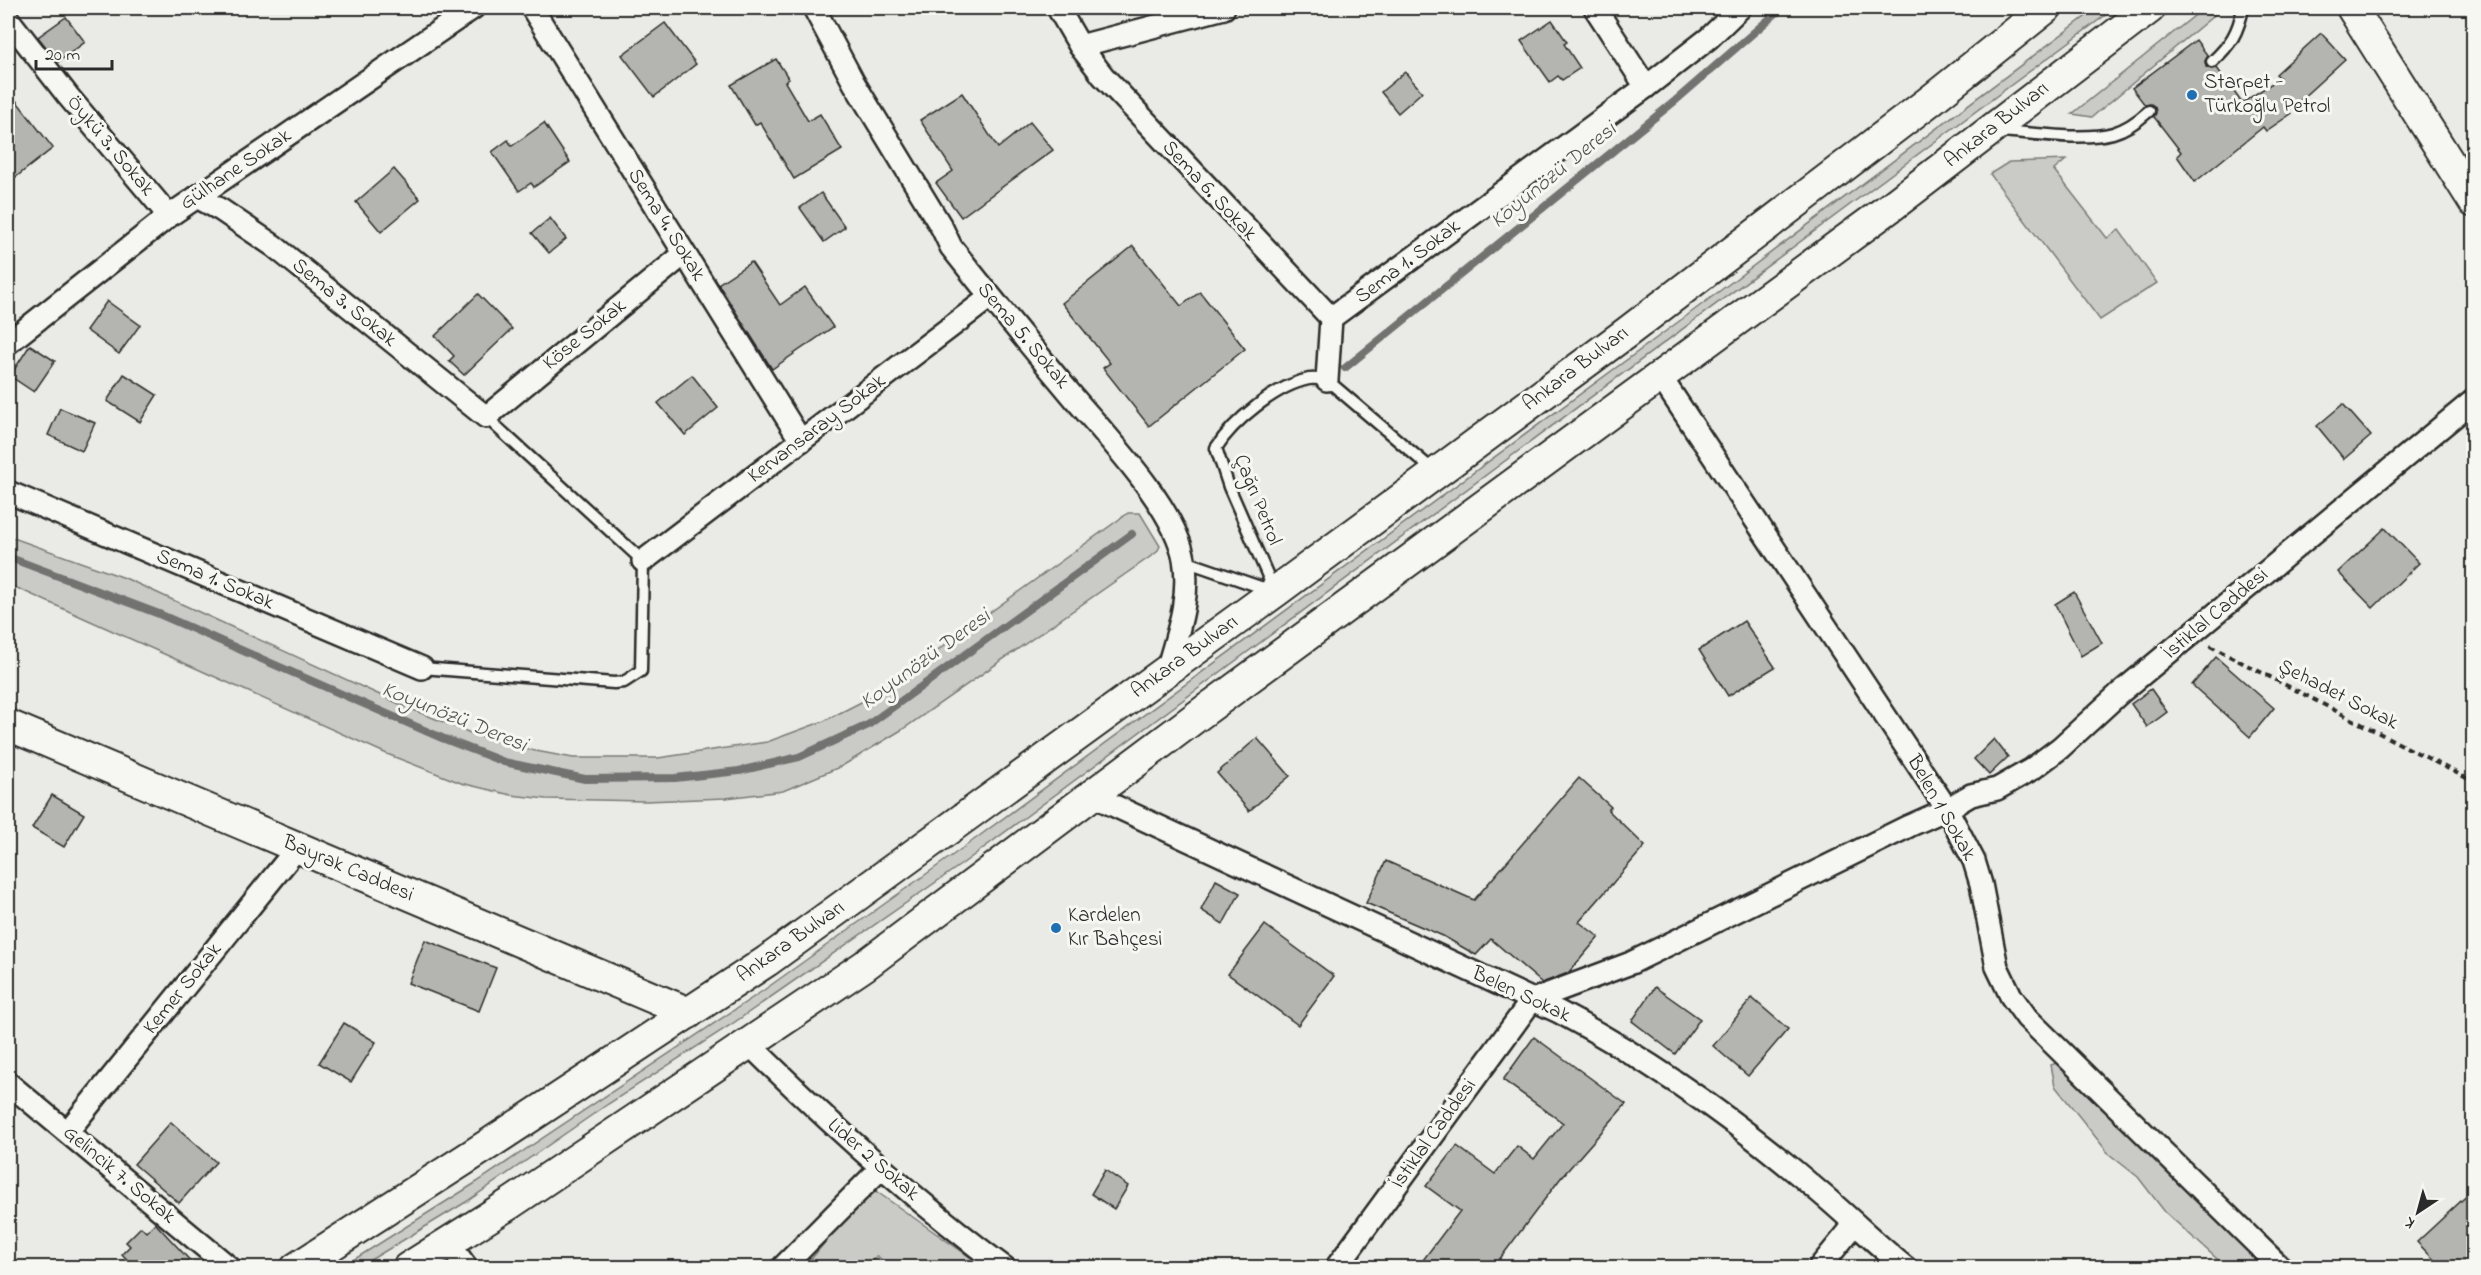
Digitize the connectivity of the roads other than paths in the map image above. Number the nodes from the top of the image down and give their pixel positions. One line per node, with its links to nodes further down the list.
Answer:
1 (473, 8): 18 (street, Gülhane Sokak)
2 (532, 8): 21 (street, Sema 4. Sokak)
3 (814, 8): 22 (street, Sema 5. Sokak)
4 (1058, 8): 13 (street, Sema 6. Sokak)
5 (1224, 8): 13 (street)
6 (1595, 8): 15 (street)
7 (1740, 8): 15 (street, Sema 1. Sokak)
8 (2046, 8): 30 (main road, Ankara Bulvarı)
9 (2150, 8): 17 (main road, Ankara Bulvarı)
10 (2243, 8): 14 (lane)
11 (2352, 8): 19 (main road)
12 (8, 19): 20 (street, Öykü 3. Sokak)
13 (1080, 46): 23 (street, Sema 6. Sokak)
14 (2212, 62)
15 (1646, 87): 23 (street, Sema 1. Sokak)
16 (2149, 111): 17 (lane)
17 (1990, 131): 25 (main road, Ankara Bulvarı)
18 (197, 197): 20 (street, Gülhane Sokak); 28 (street, Sema 3. Sokak)
19 (2474, 202)
20 (169, 216): 24 (street, Gülhane Sokak)
21 (684, 254): 28 (street, Köse Sokak); 29 (street, Sema 4. Sokak)
22 (990, 297): 29 (street, Kervansaray Sokak); 33 (street, Sema 5. Sokak)
23 (1331, 318): 26 (street)
24 (8, 344)
25 (1660, 376): 38 (main road, Ankara Bulvarı); 39 (street, Belen 1 Sokak)
26 (1327, 380): 30 (lane); 34 (lane, Çağrı Petrol)
27 (2474, 400): 39 (street, İstiklal Caddesi)
28 (486, 417): 32 (lane)
29 (801, 441): 32 (street, Kervansaray Sokak)
30 (1436, 473): 34 (main road, Ankara Bulvarı)
31 (8, 492): 35 (street, Sema 1. Sokak)
32 (643, 561): 35 (lane)
33 (1185, 561): 34 (lane); 36 (street, Sema 5. Sokak)
34 (1275, 592): 36 (main road, Ankara Bulvarı)
35 (422, 668)
36 (1167, 670): 42 (main road, Ankara Bulvarı)
37 (8, 725): 40 (main road, Bayrak Caddesi)
38 (1092, 795): 41 (street, Belen Sokak); 43 (main road, Ankara Bulvarı)
39 (1947, 809): 41 (street, İstiklal Caddesi); 58 (street, Belen 1 Sokak)
40 (298, 847): 42 (main road, Bayrak Caddesi); 45 (street, Kemer Sokak)
41 (1532, 1000): 47 (street, Belen Sokak); 55 (street, İstiklal Caddesi)
42 (689, 1013): 50 (main road, Ankara Bulvarı)
43 (749, 1044): 46 (street, Lider 2 Sokak); 48 (main road, Ankara Bulvarı)
44 (8, 1083): 45 (street, Gelincik 7. Sokak)
45 (68, 1131): 49 (street, Gelincik 7. Sokak)
46 (880, 1169): 53 (street); 54 (street, Lider 2 Sokak)
47 (1855, 1224): 56 (street); 57 (street, Belen Sokak)
48 (448, 1242): 51 (main road, Ankara Bulvarı); 52 (street)
49 (230, 1268)
50 (296, 1268)
51 (408, 1268)
52 (466, 1268)
53 (782, 1268)
54 (1005, 1268)
55 (1336, 1268)
56 (1819, 1268)
57 (1906, 1268)
58 (2281, 1268)

